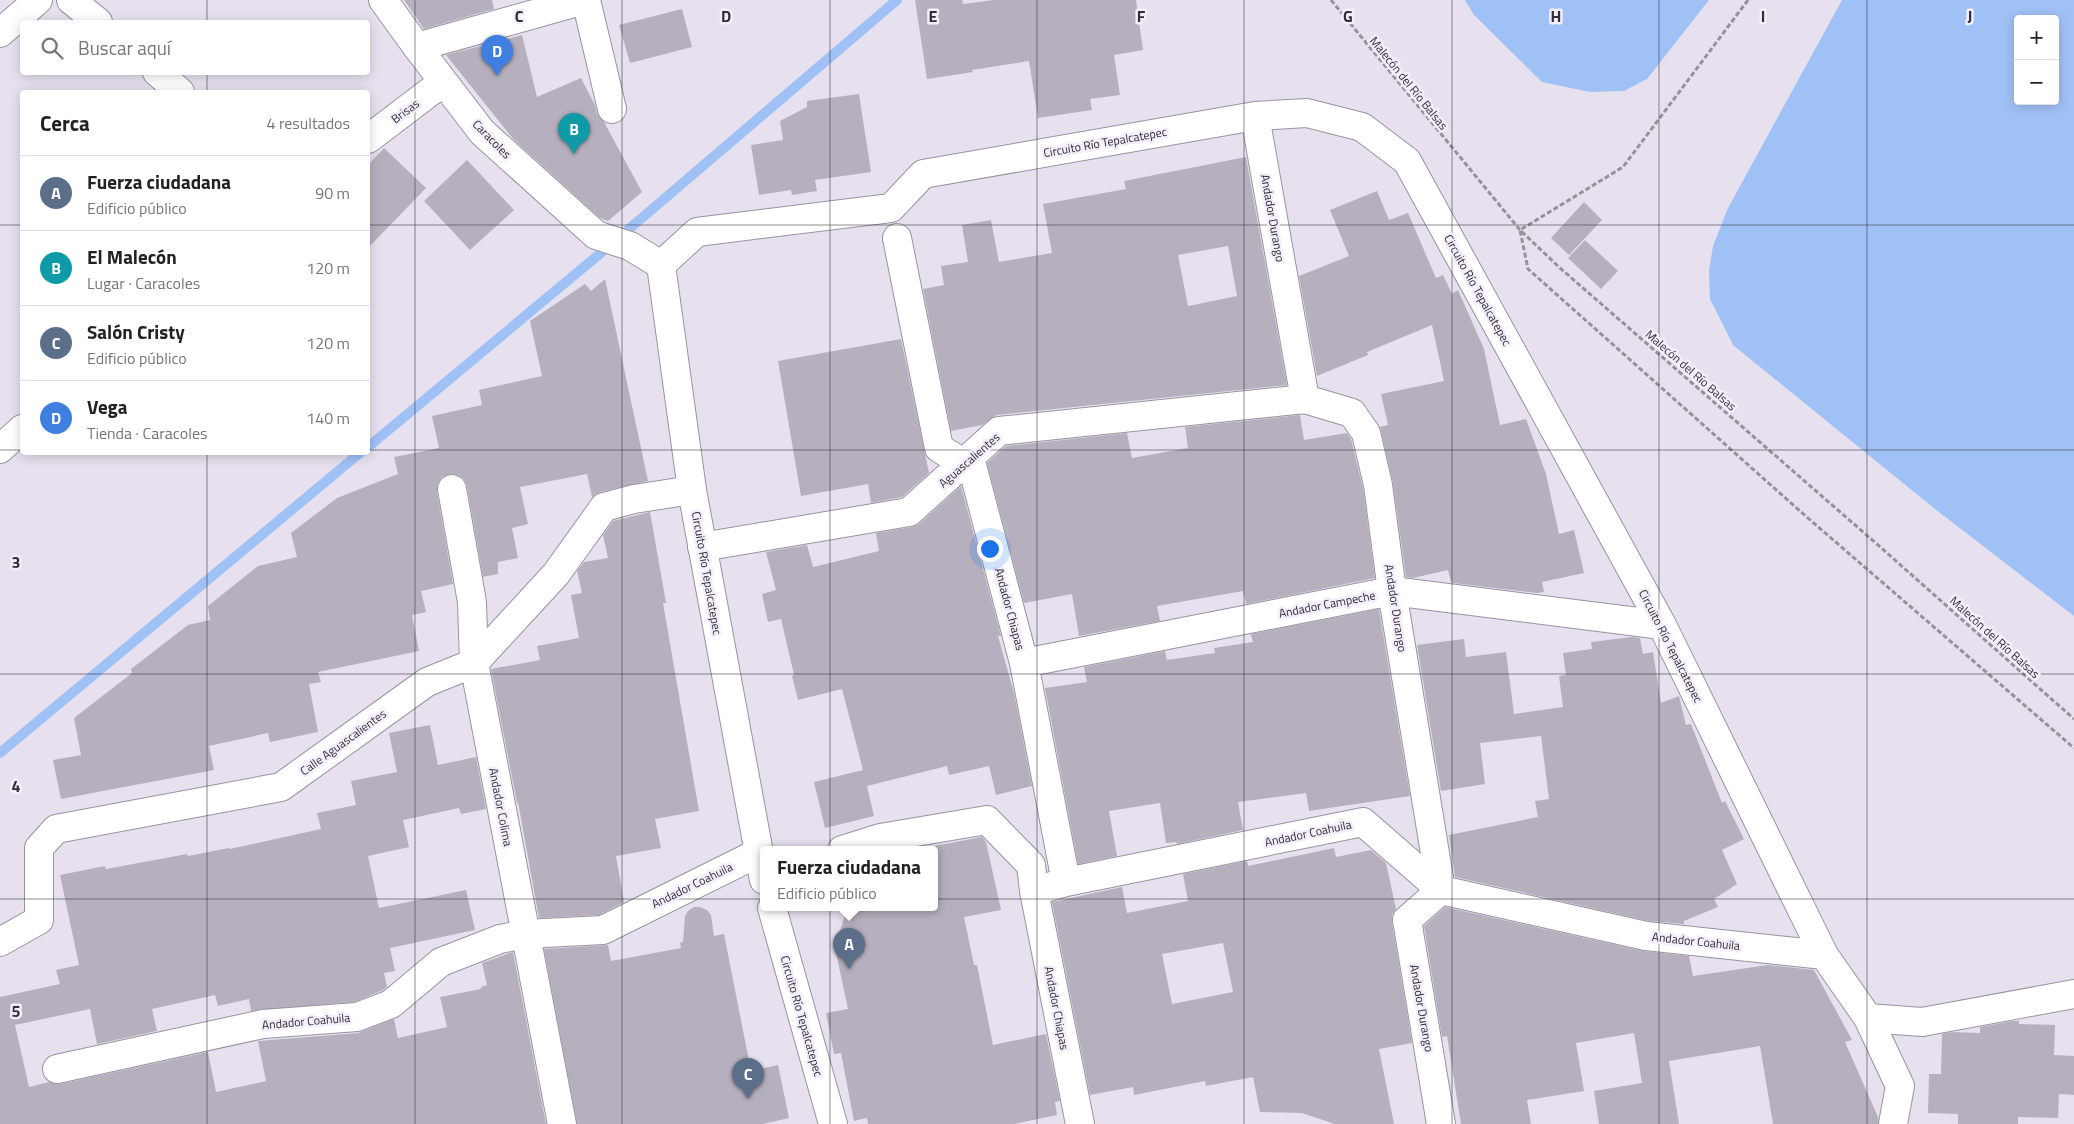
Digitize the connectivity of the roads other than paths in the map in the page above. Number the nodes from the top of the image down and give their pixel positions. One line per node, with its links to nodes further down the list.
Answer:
1 (38, 0): 6 (street)
2 (71, 0): 5 (street)
3 (383, 0): 7 (street, Caracoles)
4 (585, 0): 7 (street); 11 (street)
5 (96, 20)
6 (0, 33)
7 (417, 47): 9 (street, Caracoles)
8 (160, 75): 10 (street)
9 (443, 82): 13 (street, Brisas); 15 (street, Caracoles)
10 (178, 90)
11 (612, 109)
12 (1255, 116): 15 (street, Circuito Río Tepalcatepec); 16 (street, Andador Durango); 24 (street, Circuito Río Tepalcatepec)
13 (370, 137)
14 (897, 238): 19 (street)
15 (661, 265): 21 (street, Circuito Río Tepalcatepec)
16 (1305, 399): 19 (street, Aguascalientes); 23 (street, Andador Durango)
17 (20, 431): 18 (street)
18 (0, 449)
19 (966, 462): 22 (street, Aguascalientes); 26 (street, Andador Chiapas)
20 (452, 489): 25 (street, Andador Colima)
21 (692, 490): 22 (street, Circuito Río Tepalcatepec); 25 (street, Calle Aguascalientes)
22 (702, 547): 28 (street, Circuito Río Tepalcatepec)
23 (1392, 592): 24 (street, Andador Campeche); 26 (street, Andador Campeche); 31 (street, Andador Durango)
24 (1662, 625): 36 (street, Circuito Río Tepalcatepec)
25 (474, 663): 34 (street, Andador Colima); 35 (street, Calle Aguascalientes)
26 (1024, 663): 30 (street, Andador Chiapas)
27 (855, 846): 32 (street)
28 (760, 859)
29 (760, 871): 34 (street, Andador Coahuila)
30 (1066, 882): 31 (street, Andador Coahuila); 32 (street, Andador Coahuila)
31 (1441, 890): 36 (street, Andador Coahuila); 43 (street, Andador Durango)
32 (1034, 892): 42 (street, Andador Chiapas)
33 (773, 911): 41 (street, Circuito Río Tepalcatepec)
34 (526, 934): 39 (street, Andador Coahuila); 40 (street, Andador Colima)
35 (0, 942)
36 (1824, 955): 38 (street, Circuito Río Tepalcatepec)
37 (2074, 994): 38 (street)
38 (1868, 1018): 44 (street, Circuito Río Tepalcatepec)
39 (57, 1069)
40 (562, 1124)
41 (833, 1124)
42 (1080, 1124)
43 (1442, 1124)
44 (1893, 1124)

